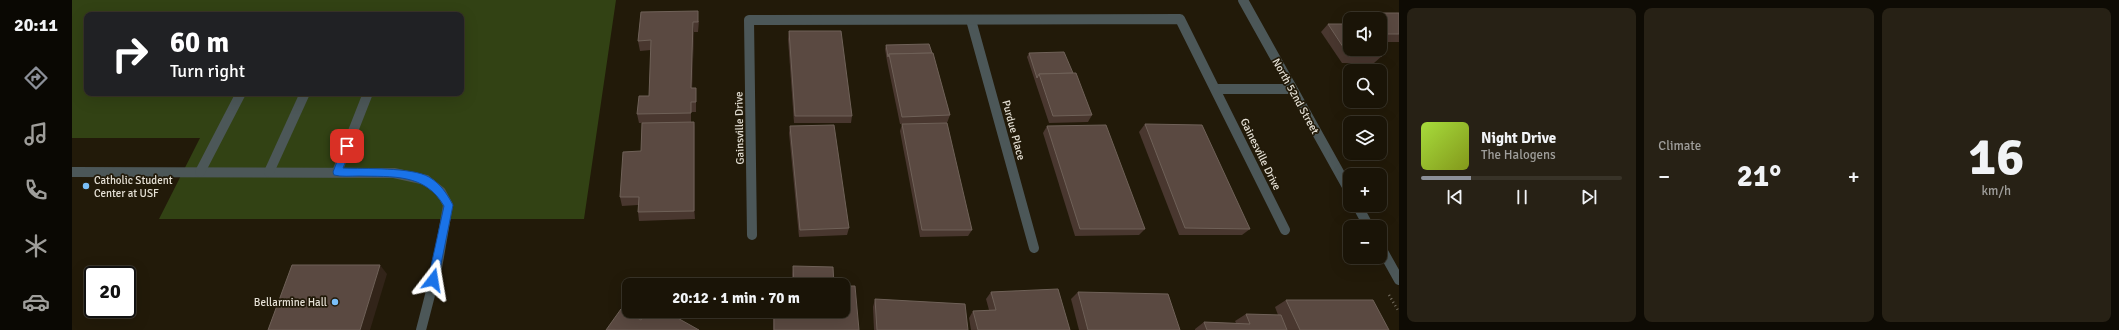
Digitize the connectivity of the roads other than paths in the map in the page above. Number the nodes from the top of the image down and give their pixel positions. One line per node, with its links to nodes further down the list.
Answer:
1 (1243, 0): 4 (street, North 52nd Street)
2 (749, 20): 3 (street, Gainesville Drive); 15 (street, Gainsville Drive)
3 (971, 20): 5 (street, Gainesville Drive); 16 (street, Purdue Place)
4 (1292, 88): 5 (street); 13 (street, North 52nd Street)
5 (1216, 89): 14 (street, Gainesville Drive)
6 (239, 96): 10 (street)
7 (304, 96): 11 (street)
8 (367, 96): 12 (street)
9 (72, 172): 10 (street)
10 (200, 172): 11 (street)
11 (269, 172): 12 (street)
12 (337, 172): 19 (street)
13 (1343, 179)
14 (1285, 230)
15 (752, 235)
16 (1034, 248)
17 (1387, 259): 18 (street)
18 (1399, 280)
19 (421, 330)

